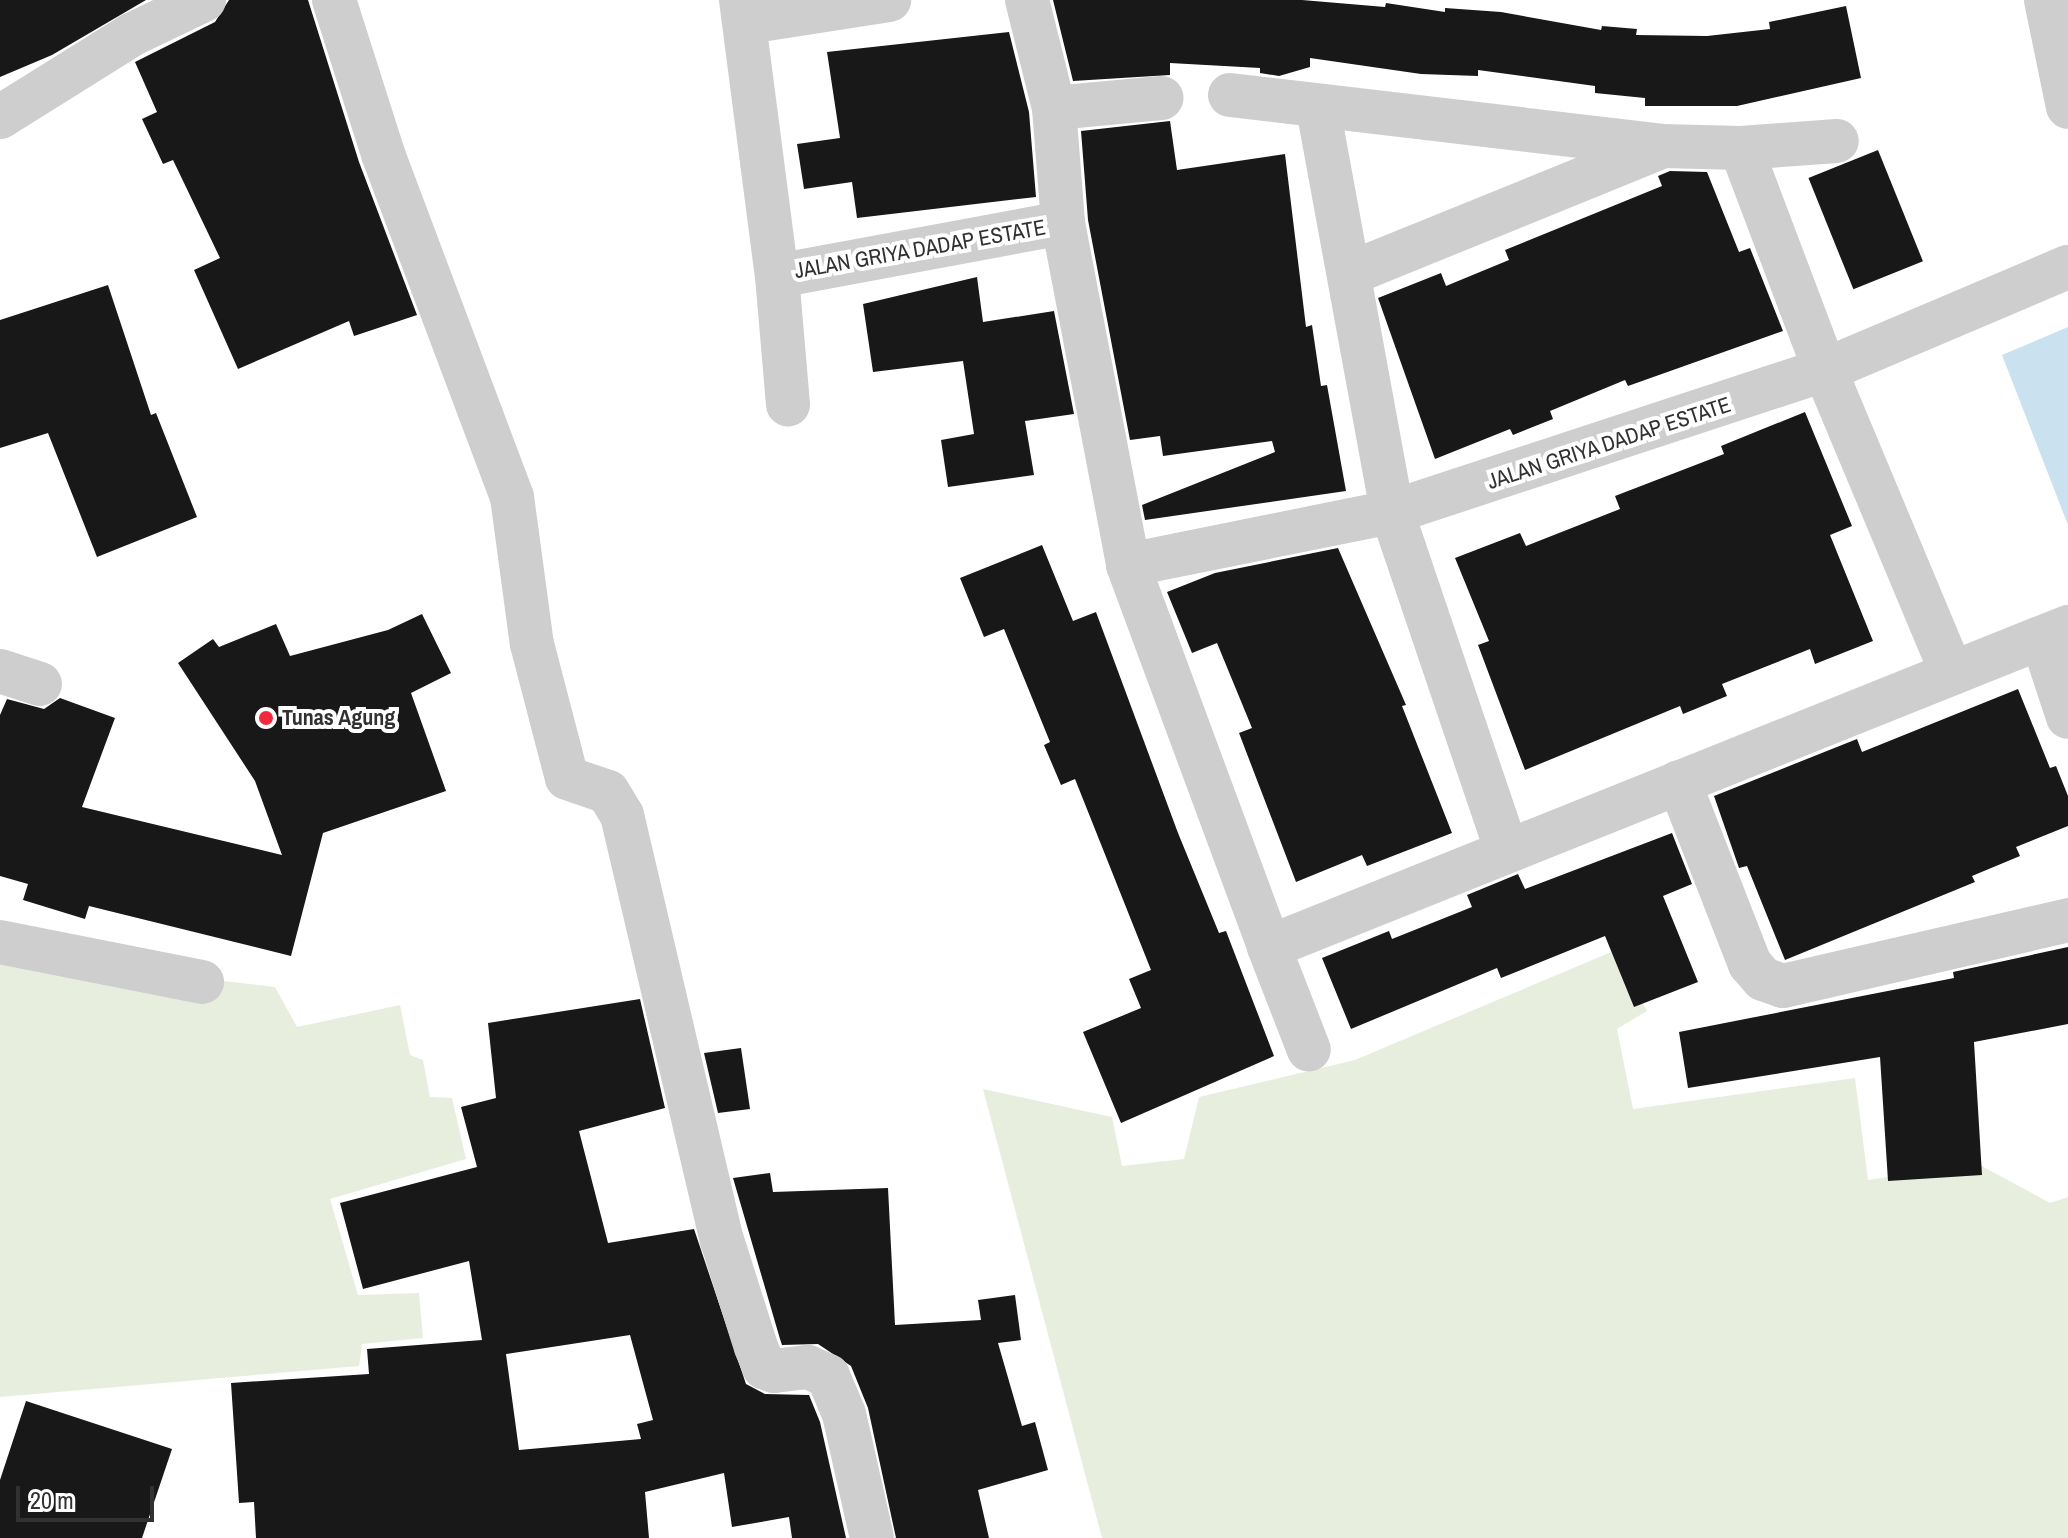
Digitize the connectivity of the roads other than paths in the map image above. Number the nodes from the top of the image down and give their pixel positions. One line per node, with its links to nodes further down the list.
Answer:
1 (204, 0): 12 (street)
2 (334, 0): 34 (street)
3 (889, 0): 6 (street, JALAN GRIYA DADAP ESTATE)
4 (1027, 0): 10 (street, JALAN GRIYA DADAP ESTATE)
5 (2046, 0): 9 (street)
6 (744, 11): 19 (street, JALAN GRIYA DADAP ESTATE)
7 (1230, 95): 11 (street)
8 (1162, 98): 10 (street)
9 (2068, 107)
10 (1054, 108): 16 (street, JALAN GRIYA DADAP ESTATE)
11 (1318, 108): 14 (street); 18 (street)
12 (0, 117)
13 (1837, 141): 15 (street)
14 (1662, 146): 15 (street); 18 (street)
15 (1741, 148): 20 (street)
16 (1063, 223): 19 (street, JALAN GRIYA DADAP ESTATE); 23 (street, JALAN GRIYA DADAP ESTATE)
17 (2068, 267): 20 (street, JALAN GRIYA DADAP ESTATE)
18 (1351, 273): 22 (street)
19 (777, 276): 21 (street, JALAN GRIYA DADAP ESTATE)
20 (1825, 370): 22 (street, JALAN GRIYA DADAP ESTATE); 25 (street)
21 (788, 405)
22 (1392, 512): 23 (street, JALAN GRIYA DADAP ESTATE); 28 (street)
23 (1128, 565): 31 (street, JALAN GRIYA DADAP ESTATE)
24 (2055, 632): 25 (street); 26 (street)
25 (1952, 674): 27 (street)
26 (2068, 717)
27 (1679, 782): 28 (street); 29 (street)
28 (1506, 848): 31 (street)
29 (2068, 920)
30 (0, 942): 32 (street)
31 (1269, 947): 33 (street, JALAN GRIYA DADAP ESTATE)
32 (202, 982)
33 (1309, 1050)
34 (872, 1538)

